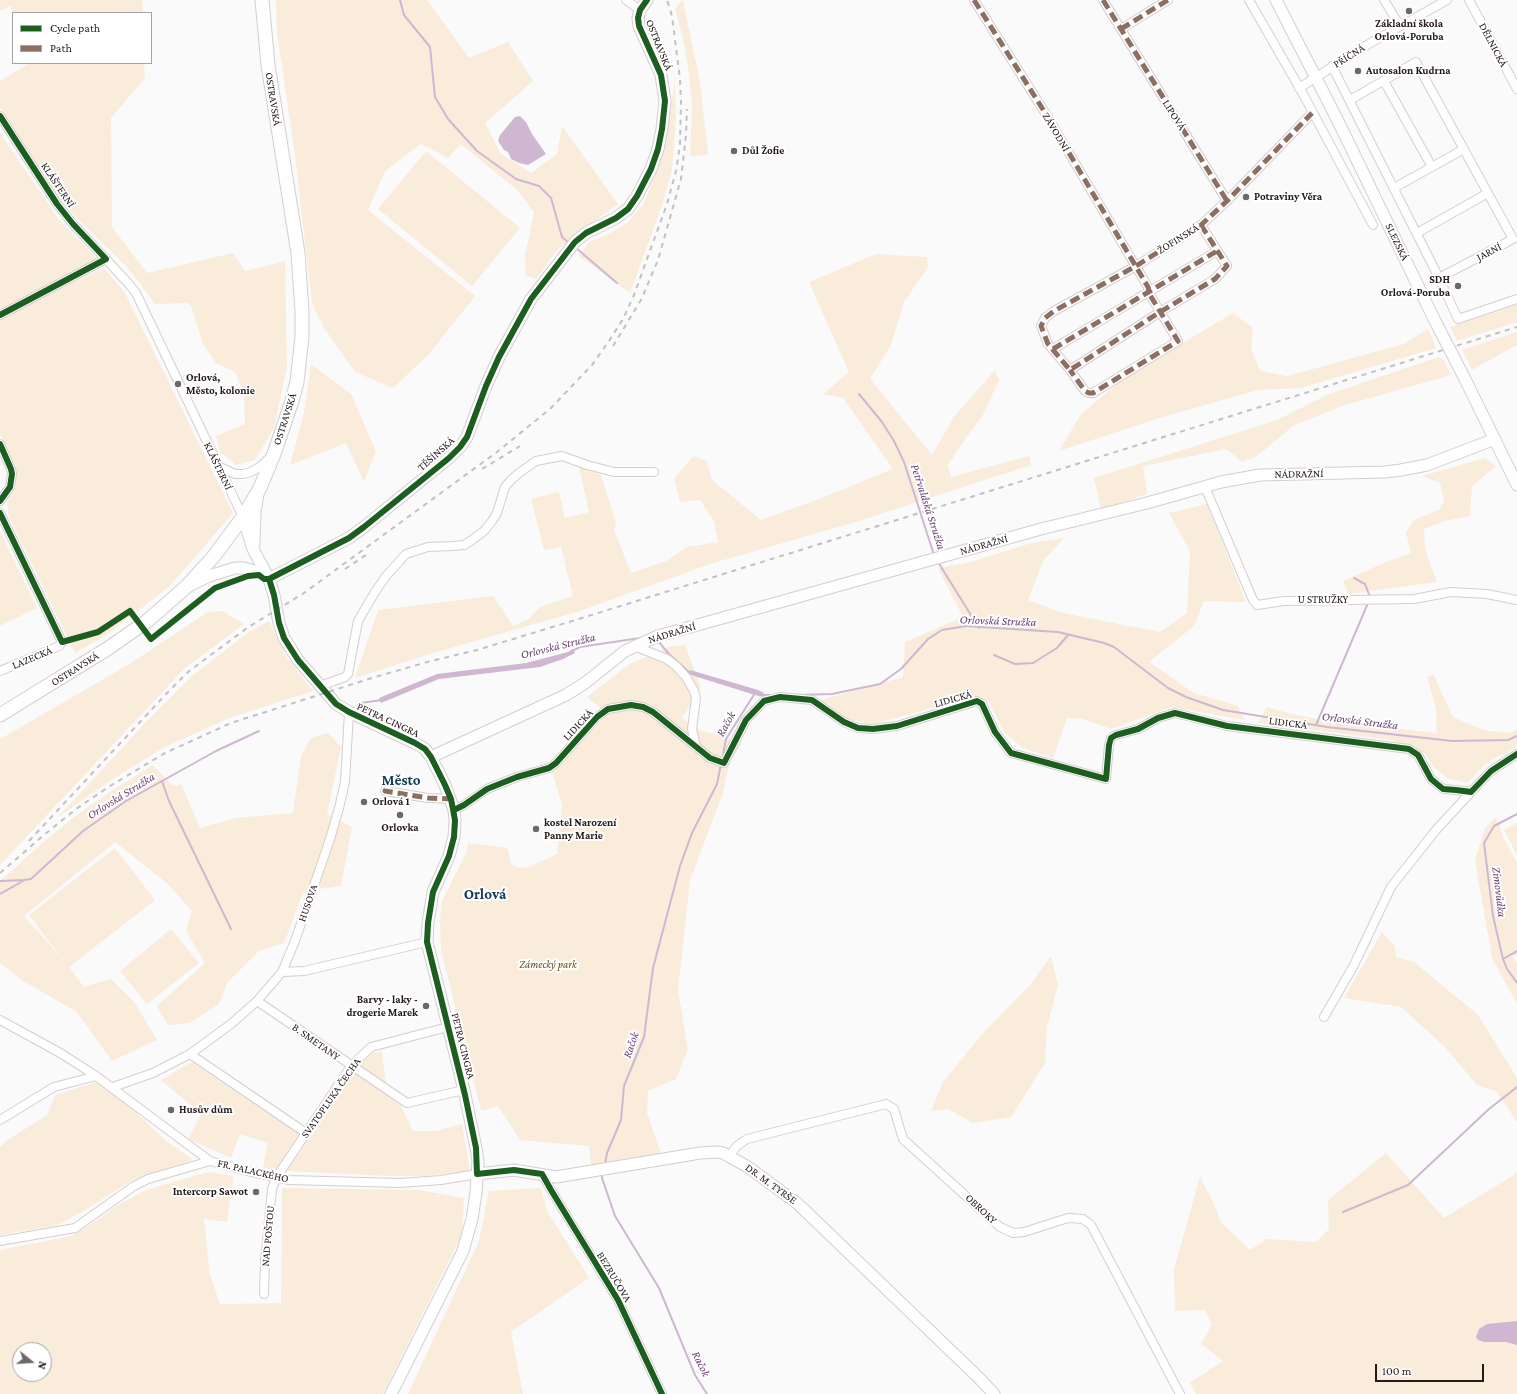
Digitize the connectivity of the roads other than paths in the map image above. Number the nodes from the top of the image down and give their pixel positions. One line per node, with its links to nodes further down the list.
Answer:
1 (262, 0): 44 (main road, OSTRAVSKÁ)
2 (626, 0): 12 (street, OSTRAVSKÁ)
3 (647, 0): 12 (street)
4 (974, 0): 34 (street, ZÁVODNÍ)
5 (1103, 0): 14 (street, LIPOVÁ)
6 (1168, 0): 14 (street)
7 (1249, 0): 18 (street, SLEZSKÁ)
8 (1276, 0): 16 (street, SLEZSKÁ)
9 (1384, 0): 13 (street)
10 (1447, 0): 13 (street, PŘÍČNÁ)
11 (1469, 0): 19 (street, DĚLNICKÁ)
12 (640, 10): 31 (street, OSTRAVSKÁ)
13 (1400, 26): 15 (street, PŘÍČNÁ)
14 (1121, 30): 27 (street, LIPOVÁ)
15 (1332, 66): 16 (street, PŘÍČNÁ); 20 (street, SLEZSKÁ)
16 (1316, 79): 18 (street, PŘÍČNÁ); 42 (street, SLEZSKÁ, bridge)
17 (1384, 81): 20 (street); 23 (street, JARNÍ); 24 (street)
18 (1299, 88): 21 (street, SLEZSKÁ)
19 (1517, 89)
20 (1350, 100): 25 (street, SLEZSKÁ)
21 (1312, 114): 27 (street, ŽOFINSKÁ); 29 (street, SLEZSKÁ)
22 (0, 116): 33 (street, KLÁŠTERNÍ)
23 (1464, 149): 24 (street); 26 (street, JARNÍ)
24 (1432, 167): 25 (street)
25 (1394, 188): 30 (street, SLEZSKÁ)
26 (1488, 193): 30 (street); 35 (street, JARNÍ)
27 (1227, 201): 28 (street, ŽOFINSKÁ)
28 (1201, 225): 32 (street); 34 (street, ŽOFINSKÁ)
29 (1373, 225)
30 (1417, 233): 35 (street, SLEZSKÁ)
31 (576, 242): 54 (street, TĚŠÍNSKÁ)
32 (1217, 251): 36 (street); 38 (street)
33 (106, 260): 39 (street); 45 (street, KLÁŠTERNÍ)
34 (1136, 266): 36 (street, ZÁVODNÍ); 40 (street, ŽOFINSKÁ)
35 (1439, 278): 37 (street, SLEZSKÁ)
36 (1149, 291): 38 (street, ZÁVODNÍ); 40 (street)
37 (1517, 299)
38 (1160, 312): 41 (street); 41 (street, ŽOFINSKÁ)
39 (0, 315)
40 (1050, 347): 41 (street, ŽOFINSKÁ)
41 (1070, 370)
42 (1495, 439): 47 (street, SLEZSKÁ); 48 (street, NÁDRAŽNÍ)
43 (0, 444): 50 (street)
44 (274, 454): 45 (street); 49 (main road, OSTRAVSKÁ)
45 (218, 466): 52 (street, KLÁŠTERNÍ)
46 (654, 472): 59 (street)
47 (1517, 485)
48 (1205, 487): 56 (street, U STRUŽKY); 57 (street, NÁDRAŽNÍ)
49 (260, 488): 52 (main road, OSTRAVSKÁ); 53 (street)
50 (0, 501)
51 (0, 513): 58 (street, LAZECKÁ)
52 (243, 517): 53 (street, PETRA CINGRA); 55 (main road, OSTRAVSKÁ)
53 (253, 549): 54 (street, PETRA CINGRA)
54 (267, 577): 55 (street); 59 (street, PETRA CINGRA)
55 (186, 587): 61 (main road, OSTRAVSKÁ)
56 (1517, 600)
57 (634, 646): 62 (street); 64 (street, NÁDRAŽNÍ)
58 (0, 671)
59 (320, 686): 60 (street, PETRA CINGRA)
60 (349, 712): 64 (street, PETRA CINGRA); 70 (street, HUSOVA)
61 (0, 715)
62 (696, 747): 66 (street, LIDICKÁ); 68 (street, LIDICKÁ)
63 (1517, 754): 66 (street)
64 (431, 757): 67 (street, PETRA CINGRA)
65 (386, 789): 67 (street)
66 (1471, 792): 72 (street)
67 (450, 798): 68 (street, PETRA CINGRA)
68 (454, 810): 69 (street, PETRA CINGRA)
69 (428, 942): 70 (street); 74 (street, PETRA CINGRA)
70 (282, 972): 71 (street, HUSOVA)
71 (257, 1001): 75 (street, HUSOVA); 76 (street, B. SMETANY)
72 (1324, 1017)
73 (0, 1020): 77 (street, FR. PALACKÉHO)
74 (448, 1027): 76 (street, SVATOPLUKA ČECHA); 79 (street, PETRA CINGRA)
75 (190, 1054): 78 (street, HUSOVA); 81 (street)
76 (351, 1066): 79 (street, B. SMETANY); 81 (street, SVATOPLUKA ČECHA)
77 (96, 1076): 78 (street, FR. PALACKÉHO); 80 (street)
78 (113, 1087): 83 (street, FR. PALACKÉHO)
79 (464, 1090): 84 (street, PETRA CINGRA)
80 (0, 1120)
81 (306, 1133): 86 (street, SVATOPLUKA ČECHA)
82 (729, 1156): 85 (street, DR. M. TYRŠE); 91 (street, DR. M. TYRŠE); 92 (street, OBROKY)
83 (210, 1161): 86 (street, FR. PALACKÉHO); 87 (street)
84 (477, 1174): 85 (street, DR. M. TYRŠE); 86 (street, FR. PALACKÉHO); 89 (street, PETRA CINGRA)
85 (542, 1174): 90 (street, BEZRUČOVA)
86 (276, 1178): 88 (street, NAD POŠTOU)
87 (0, 1242)
88 (264, 1294)
89 (391, 1394)
90 (662, 1394)
91 (994, 1394)
92 (1178, 1394)

